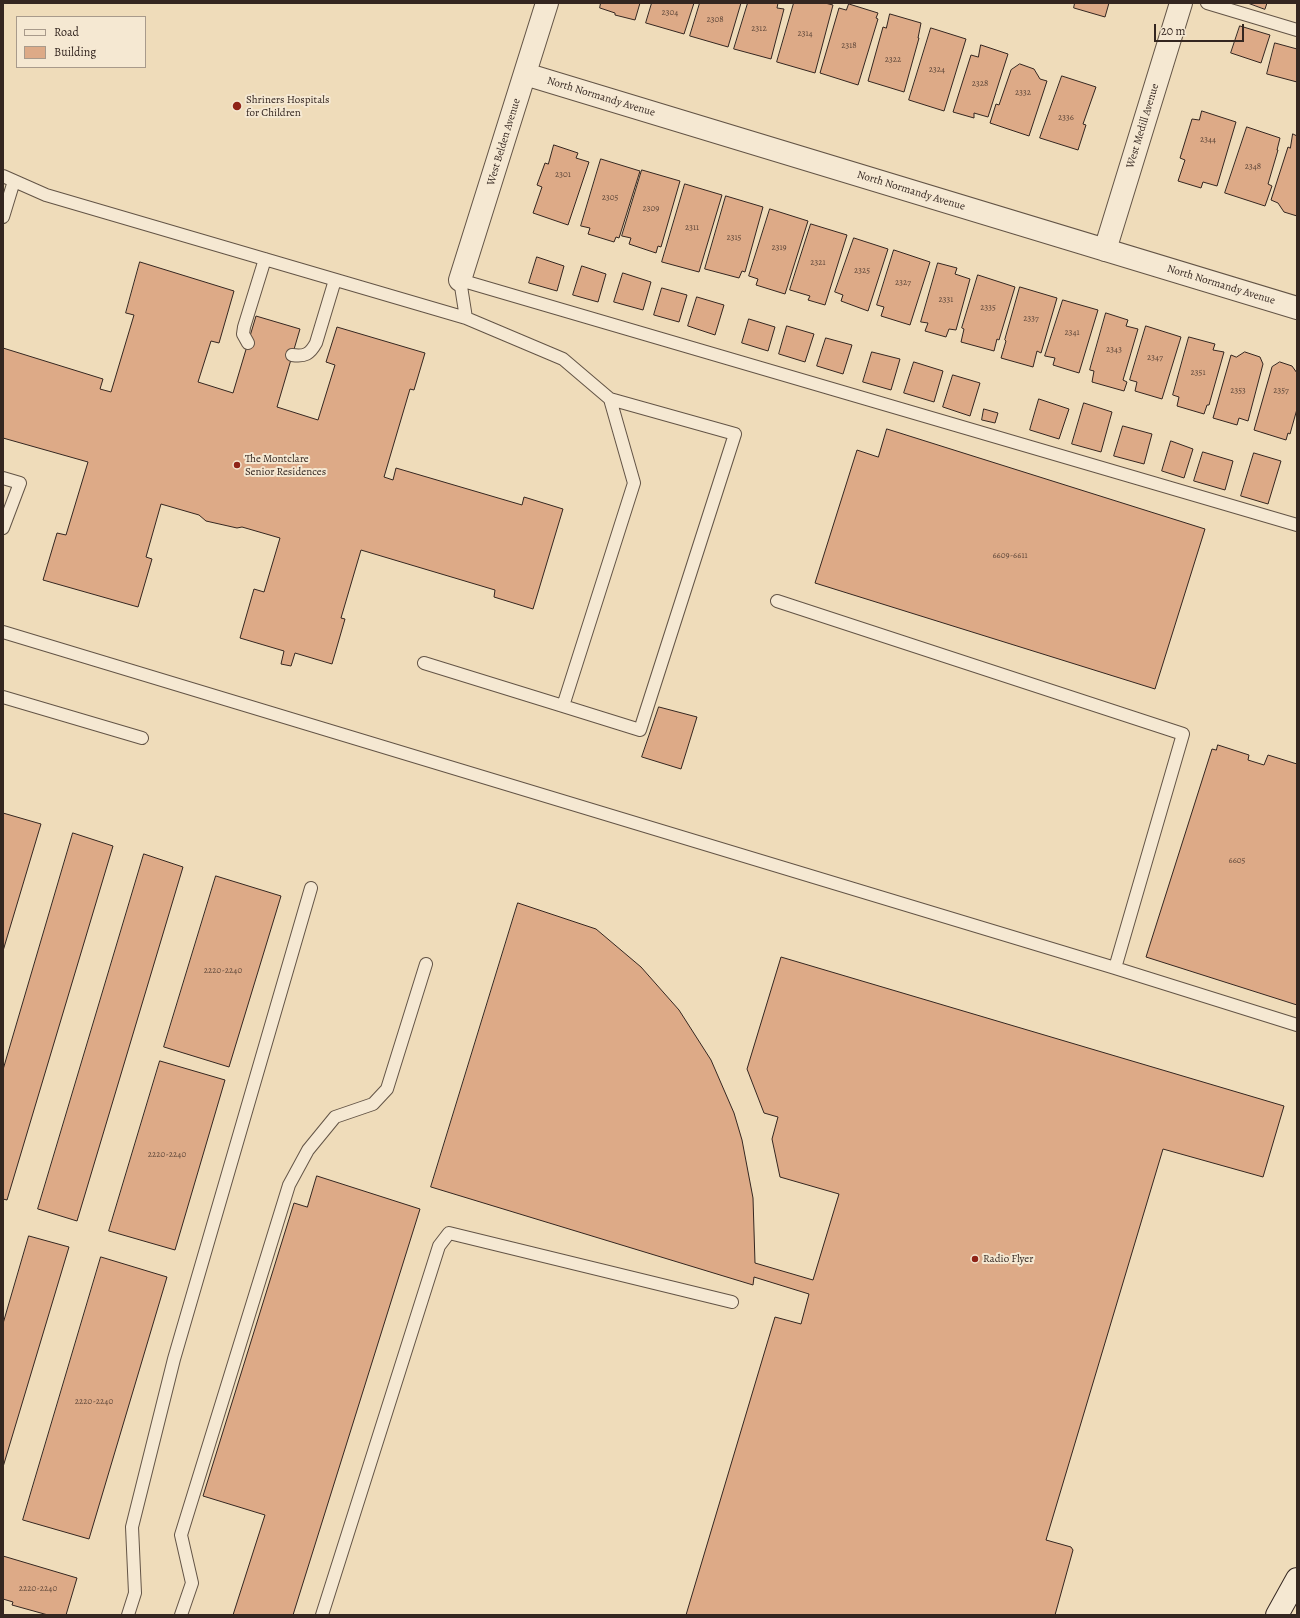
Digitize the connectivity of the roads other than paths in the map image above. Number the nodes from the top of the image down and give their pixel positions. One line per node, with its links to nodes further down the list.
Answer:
1 (547, 3): 5 (street, West Belden Avenue)
2 (1181, 3): 8 (street, West Medill Avenue)
3 (1207, 3): 4 (lane)
4 (1297, 30)
5 (525, 74): 8 (street, North Normandy Avenue); 11 (street, West Belden Avenue)
6 (8, 178): 7 (lane); 9 (lane)
7 (3, 217)
8 (1105, 250): 12 (street, North Normandy Avenue)
9 (265, 259): 10 (lane); 14 (lane)
10 (334, 280): 13 (lane); 15 (lane)
11 (460, 280): 13 (lane); 18 (lane)
12 (1297, 308)
13 (466, 318): 16 (lane)
14 (248, 343)
15 (292, 355)
16 (610, 399): 24 (lane); 24 (lane)
17 (3, 478): 19 (lane)
18 (1297, 525)
19 (3, 528)
20 (777, 601): 28 (lane)
21 (3, 632): 28 (lane)
22 (424, 663): 24 (lane)
23 (3, 697): 25 (lane)
24 (563, 706)
25 (142, 738)
26 (311, 888): 32 (lane)
27 (426, 964): 33 (lane)
28 (1115, 968): 29 (lane)
29 (1297, 1025)
30 (732, 1302): 34 (lane)
31 (1297, 1580): 35 (street)
32 (128, 1615)
33 (181, 1615)
34 (322, 1615)
35 (1277, 1615)

